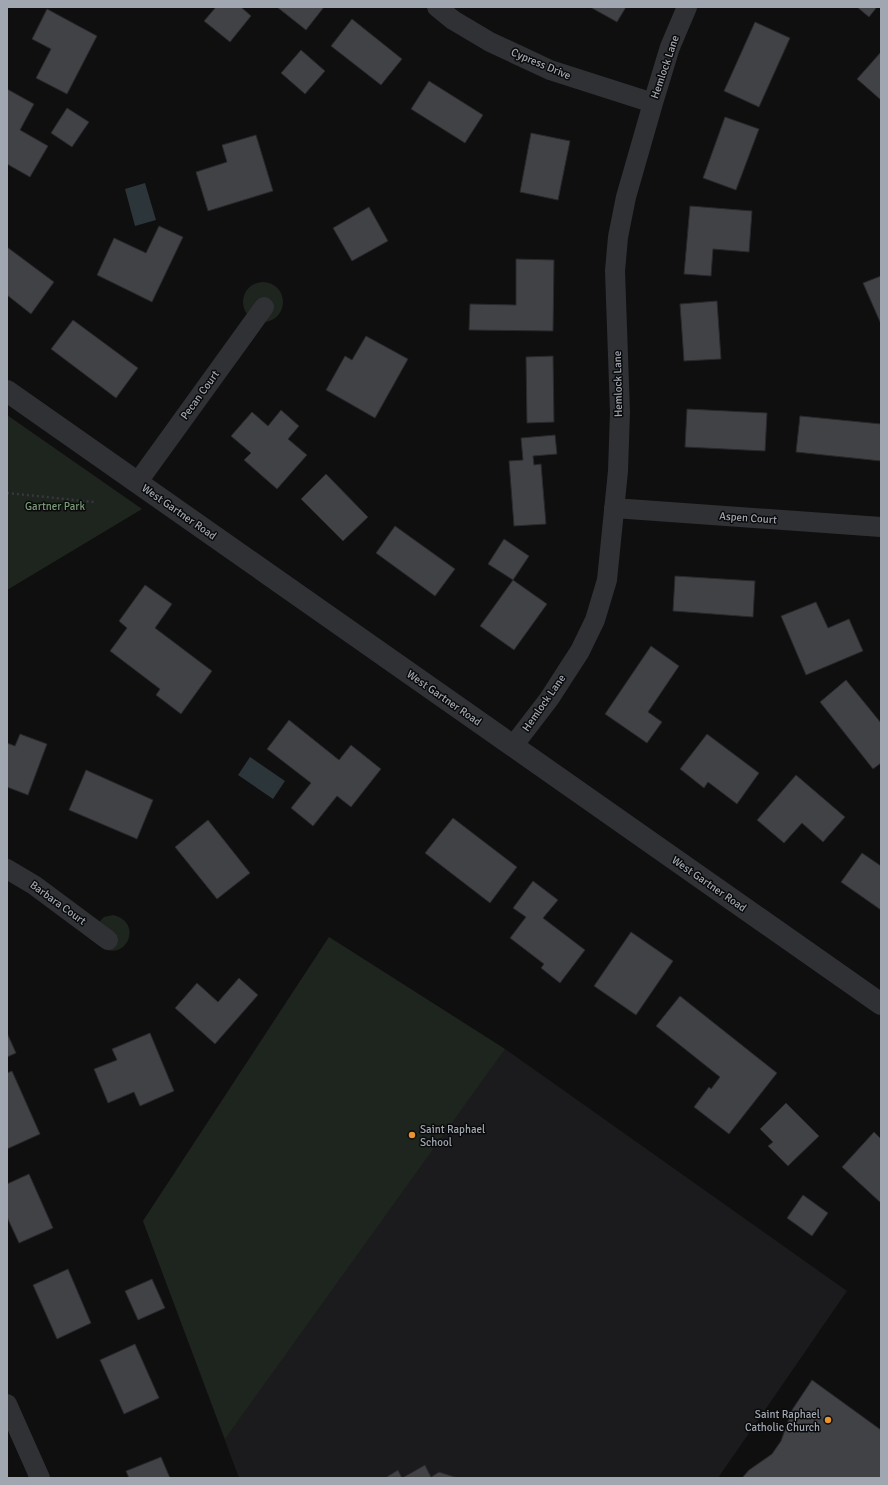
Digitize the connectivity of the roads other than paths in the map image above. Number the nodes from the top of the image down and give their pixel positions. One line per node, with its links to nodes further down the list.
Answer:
1 (437, 7): 3 (street, Cypress Drive)
2 (687, 7): 3 (street, Hemlock Lane)
3 (652, 103): 7 (street, Hemlock Lane)
4 (264, 307): 6 (street, Pecan Court)
5 (7, 391): 6 (street, West Gartner Road)
6 (137, 483): 9 (street, West Gartner Road)
7 (614, 508): 8 (street, Aspen Court); 9 (street, Hemlock Lane)
8 (881, 527)
9 (513, 746): 12 (street, West Gartner Road)
10 (7, 869): 11 (street, Barbara Court)
11 (108, 940)
12 (881, 1004)
13 (7, 1404): 14 (street)
14 (40, 1478)

